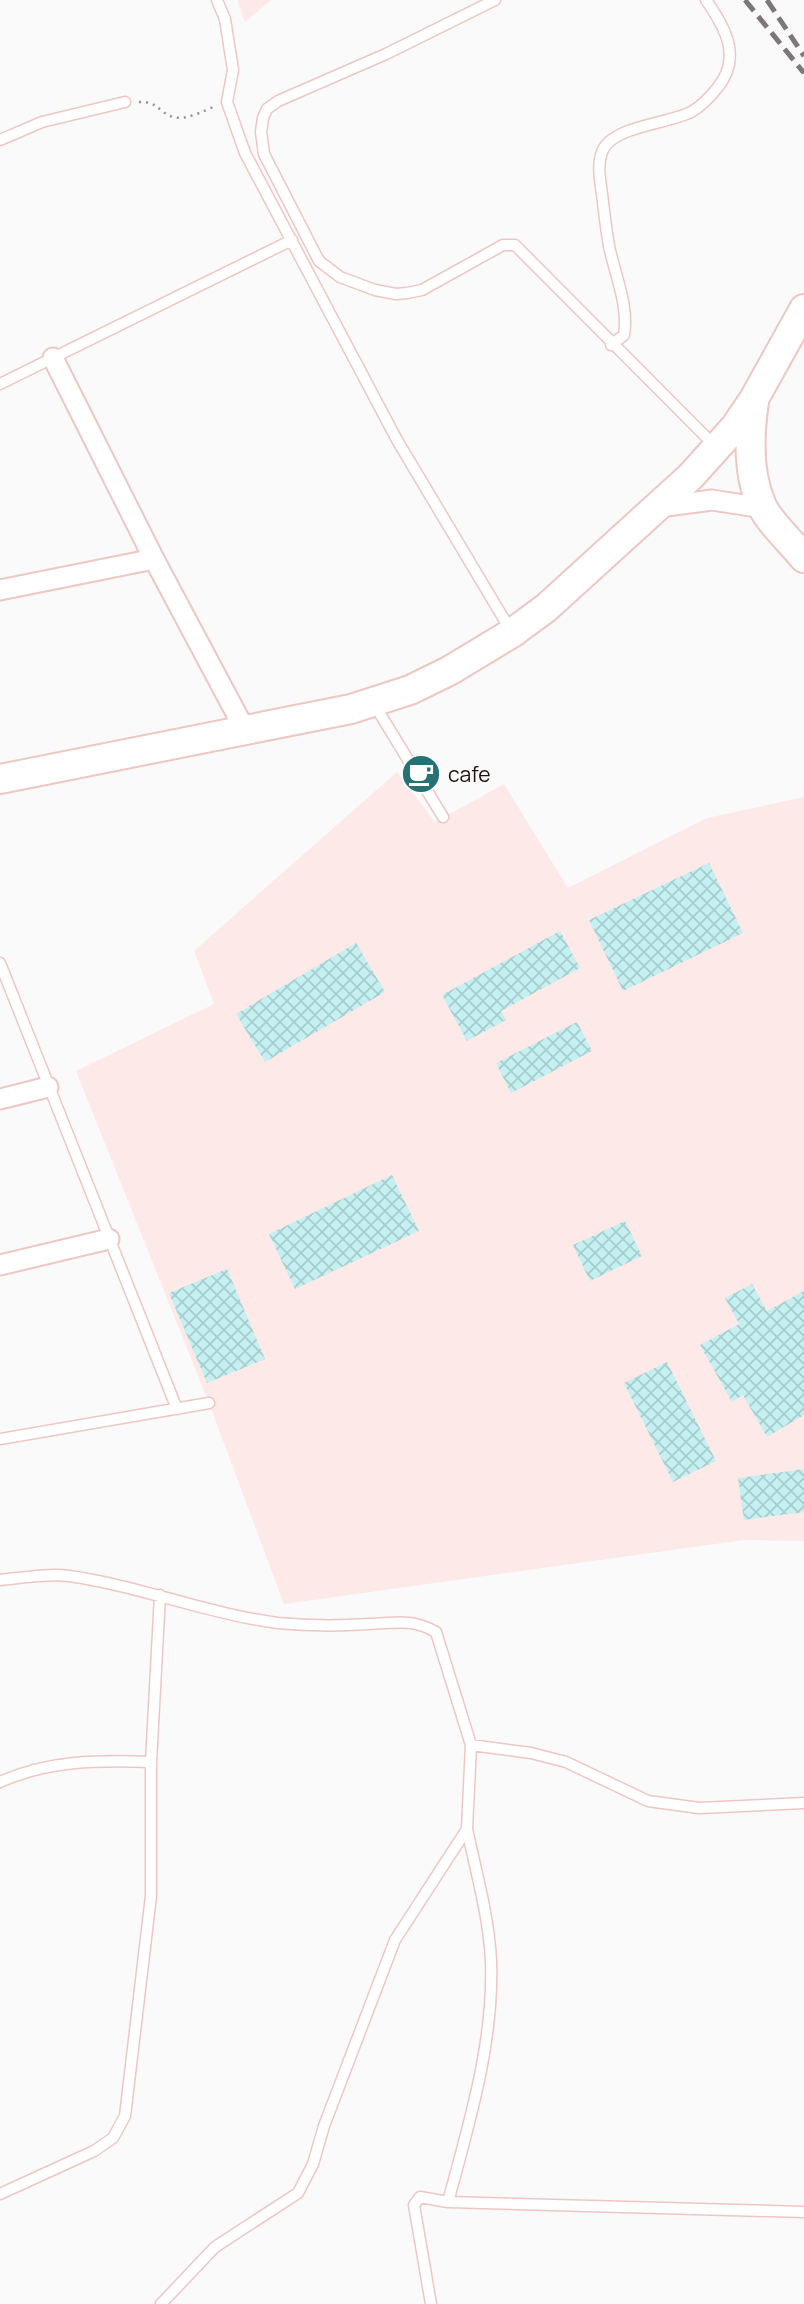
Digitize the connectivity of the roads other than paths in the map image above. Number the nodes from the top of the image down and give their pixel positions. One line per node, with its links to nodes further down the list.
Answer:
1 (217, 0): 6 (lane)
2 (495, 0): 8 (lane)
3 (706, 0): 8 (lane)
4 (125, 102): 5 (lane)
5 (0, 139)
6 (292, 240): 9 (lane); 18 (lane)
7 (804, 309): 11 (main road)
8 (611, 345): 12 (lane)
9 (52, 358): 10 (lane); 16 (street)
10 (0, 384)
11 (754, 399): 12 (main road); 14 (main road)
12 (716, 448): 13 (main road)
13 (659, 507): 14 (street); 18 (main road)
14 (763, 508): 15 (main road)
15 (804, 558)
16 (154, 559): 17 (street); 20 (street)
17 (0, 590)
18 (512, 633): 19 (main road)
19 (373, 703): 20 (main road); 22 (lane)
20 (245, 730): 21 (main road)
21 (0, 779)
22 (443, 817)
23 (0, 963): 24 (lane)
24 (48, 1087): 25 (street); 26 (lane)
25 (0, 1099)
26 (109, 1239): 27 (street); 29 (lane)
27 (0, 1265)
28 (209, 1403): 29 (lane)
29 (177, 1409): 30 (lane)
30 (0, 1439)
31 (0, 1580): 32 (lane)
32 (160, 1595): 33 (lane); 34 (lane)
33 (471, 1745): 36 (lane); 37 (lane)
34 (151, 1762): 35 (lane); 38 (lane)
35 (0, 1782)
36 (804, 1803)
37 (467, 1829): 39 (lane); 41 (lane)
38 (0, 2194)
39 (448, 2202): 40 (lane); 42 (lane)
40 (804, 2212)
41 (161, 2304)
42 (431, 2304)

